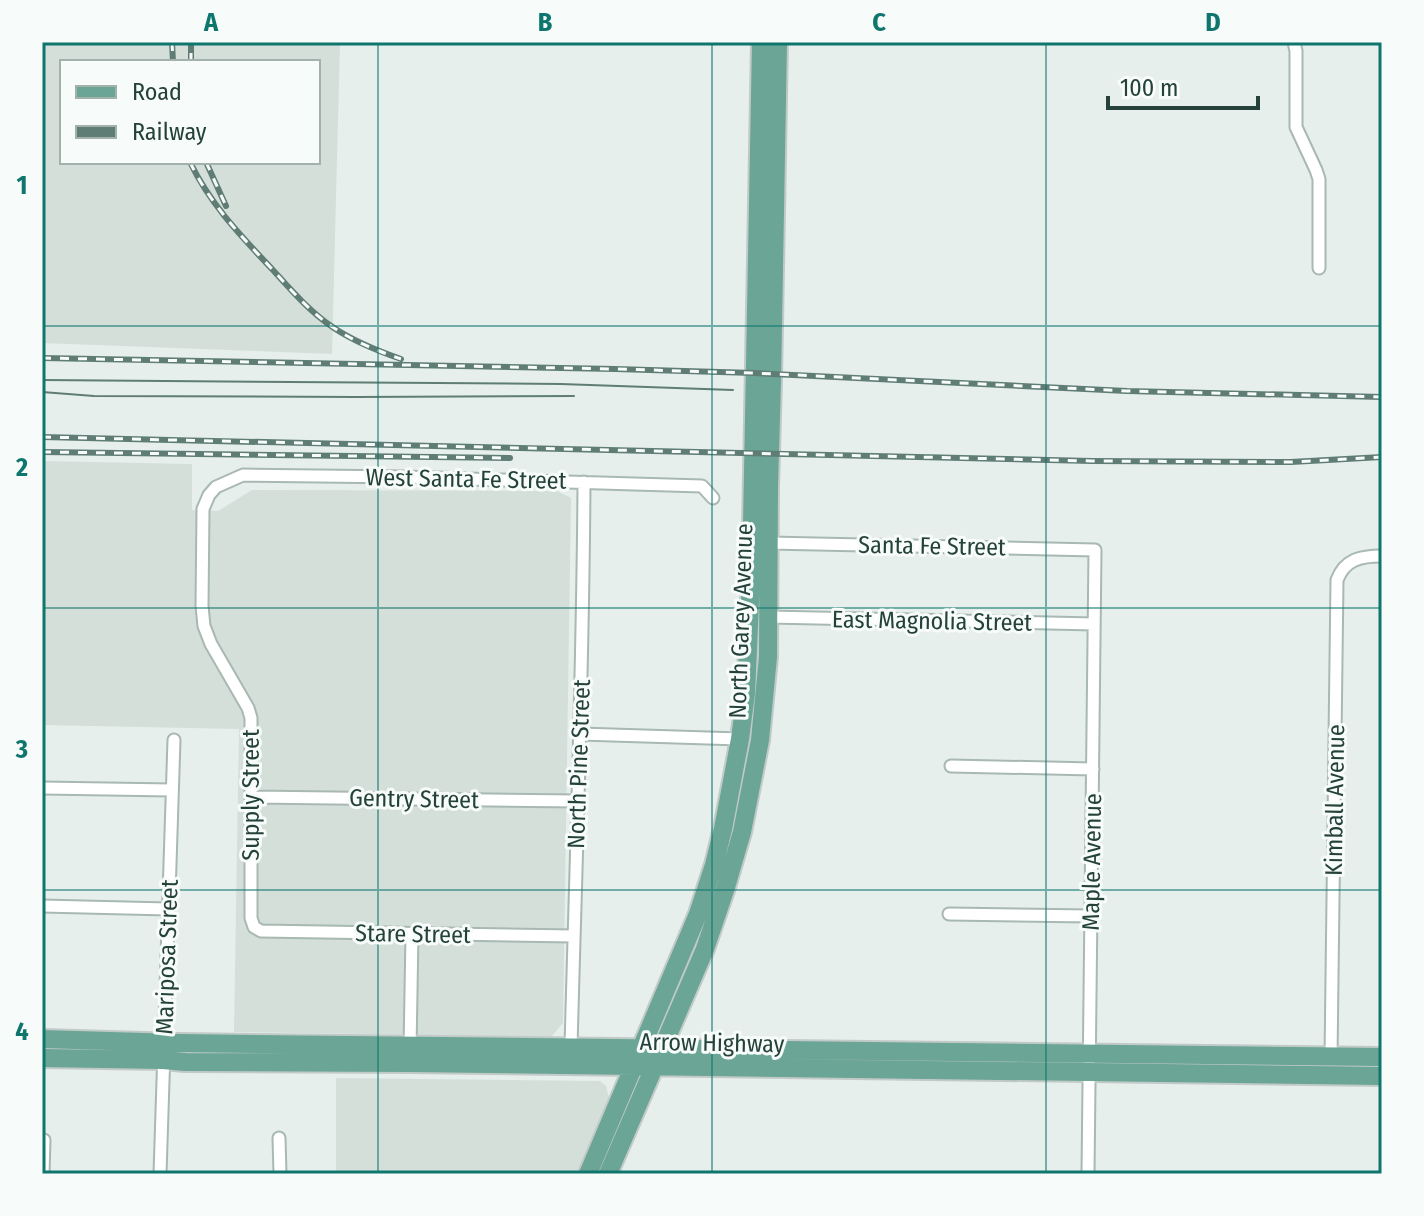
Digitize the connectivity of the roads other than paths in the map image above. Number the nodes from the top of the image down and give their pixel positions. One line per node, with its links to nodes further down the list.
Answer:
1 (761, 42): 11 (main road, North Garey Avenue)
2 (778, 42): 8 (main road, North Garey Avenue)
3 (1294, 42): 4 (street)
4 (1319, 268)
5 (584, 482): 6 (street, West Santa Fe Street); 7 (street, West Santa Fe Street); 14 (street, North Pine Street)
6 (216, 487): 22 (street, Supply Street)
7 (713, 498)
8 (769, 543): 9 (street, Santa Fe Street); 12 (main road, North Garey Avenue)
9 (1095, 550): 13 (street, Maple Avenue)
10 (1382, 556): 36 (street, Kimball Avenue)
11 (751, 580): 12 (main road); 15 (main road, North Garey Avenue)
12 (769, 617): 13 (street, East Magnolia Street); 21 (main road, North Garey Avenue)
13 (1094, 624): 18 (street, Maple Avenue)
14 (580, 734): 15 (street); 23 (street, North Pine Street)
15 (740, 739): 21 (main road); 37 (main road, North Garey Avenue)
16 (174, 740): 20 (street, Mariposa Street)
17 (951, 766): 18 (street)
18 (1093, 769): 27 (street, Maple Avenue)
19 (42, 788): 20 (street)
20 (172, 790): 25 (street, Mariposa Street)
21 (750, 791): 33 (main road, North Garey Avenue)
22 (252, 797): 23 (street, Gentry Street); 28 (street, Supply Street)
23 (577, 801): 30 (street, North Pine Street)
24 (42, 906): 25 (street)
25 (168, 909): 34 (street, Mariposa Street)
26 (949, 914): 27 (street)
27 (1091, 916): 40 (street, Maple Avenue)
28 (254, 927): 29 (street, Stare Street)
29 (412, 934): 30 (street, Stare Street); 35 (street)
30 (574, 936): 32 (street, North Pine Street)
31 (42, 1039): 34 (main road, Arrow Highway)
32 (571, 1047): 35 (main road, Arrow Highway); 37 (main road, Arrow Highway)
33 (661, 1049): 37 (main road, Arrow Highway); 40 (main road, Arrow Highway); 41 (main road, North Garey Avenue)
34 (163, 1051): 35 (main road, Arrow Highway); 39 (main road, Arrow Highway); 47 (street, Mariposa Street)
35 (410, 1054): 37 (main road, Arrow Highway)
36 (1331, 1056): 38 (main road, Arrow Highway); 40 (main road, Arrow Highway); 42 (street, Kimball Avenue)
37 (637, 1057): 41 (main road, Arrow Highway); 49 (main road, North Garey Avenue)
38 (1382, 1057)
39 (42, 1058)
40 (1088, 1062): 41 (main road, Arrow Highway); 42 (main road, Arrow Highway); 51 (street, Maple Avenue)
41 (654, 1066): 50 (main road, North Garey Avenue)
42 (1331, 1075): 43 (main road, Arrow Highway)
43 (1382, 1076)
44 (279, 1138): 48 (street)
45 (44, 1140): 46 (street)
46 (43, 1174)
47 (160, 1174)
48 (280, 1174)
49 (588, 1174)
50 (608, 1174)
51 (1088, 1174)

